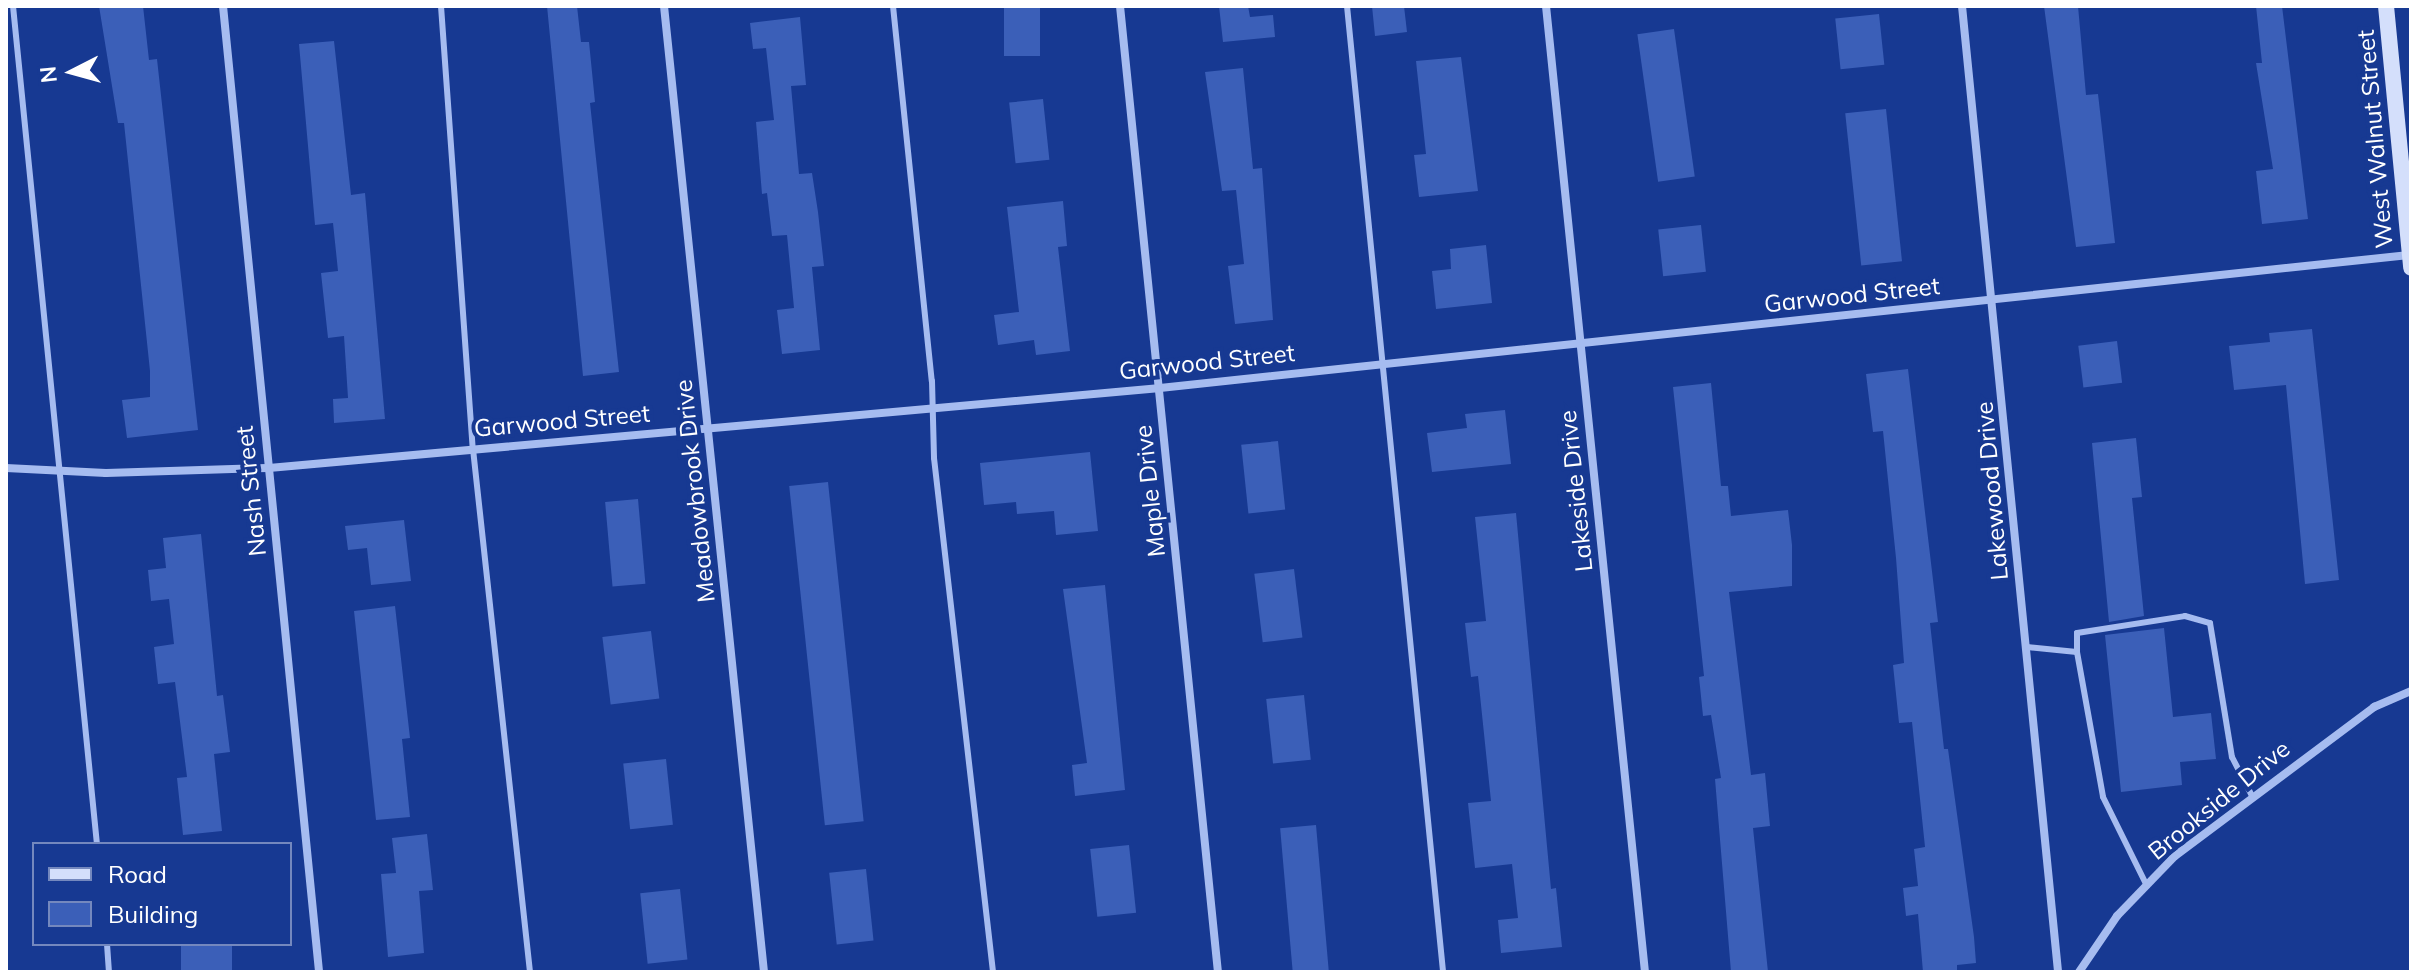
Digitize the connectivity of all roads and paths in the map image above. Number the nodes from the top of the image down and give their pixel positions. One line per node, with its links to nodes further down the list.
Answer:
1 (13, 6): 21 (lane)
2 (223, 6): 20 (street, Nash Street)
3 (441, 6): 18 (lane)
4 (664, 6): 17 (street, Meadowbrook Drive)
5 (893, 6): 16 (lane)
6 (1120, 6): 15 (street, Maple Drive)
7 (1347, 6): 14 (lane)
8 (1546, 6): 13 (street, Lakeside Drive)
9 (1962, 6): 12 (street, Lakewood Drive)
10 (2386, 6): 11 (main road, West Walnut Street)
11 (2410, 262): 12 (street, Garwood Street)
12 (1993, 300): 13 (street, Garwood Street); 22 (street, Lakewood Drive)
13 (1581, 344): 14 (street, Garwood Street); 36 (street, Lakeside Drive)
14 (1385, 364): 15 (street, Garwood Street); 35 (lane)
15 (1160, 388): 16 (street, Garwood Street); 34 (street, Maple Drive)
16 (931, 408): 17 (street, Garwood Street); 33 (lane)
17 (709, 428): 18 (street, Garwood Street); 32 (street, Meadowbrook Drive)
18 (473, 449): 20 (street, Garwood Street); 31 (lane)
19 (6, 468): 21 (street, Garwood Street)
20 (269, 468): 21 (street, Garwood Street); 30 (street, Nash Street)
21 (59, 471): 26 (lane)
22 (2027, 647): 23 (lane); 37 (street, Lakewood Drive)
23 (2077, 652): 25 (lane); 27 (lane)
24 (2411, 691): 25 (street, Brookside Drive)
25 (2251, 794): 27 (street, Brookside Drive)
26 (97, 842)
27 (2147, 886): 38 (street, Brookside Drive)
28 (107, 946): 29 (lane)
29 (109, 972)
30 (319, 972)
31 (530, 972)
32 (764, 972)
33 (993, 972)
34 (1218, 972)
35 (1443, 972)
36 (1645, 972)
37 (2058, 972)
38 (2079, 972)

